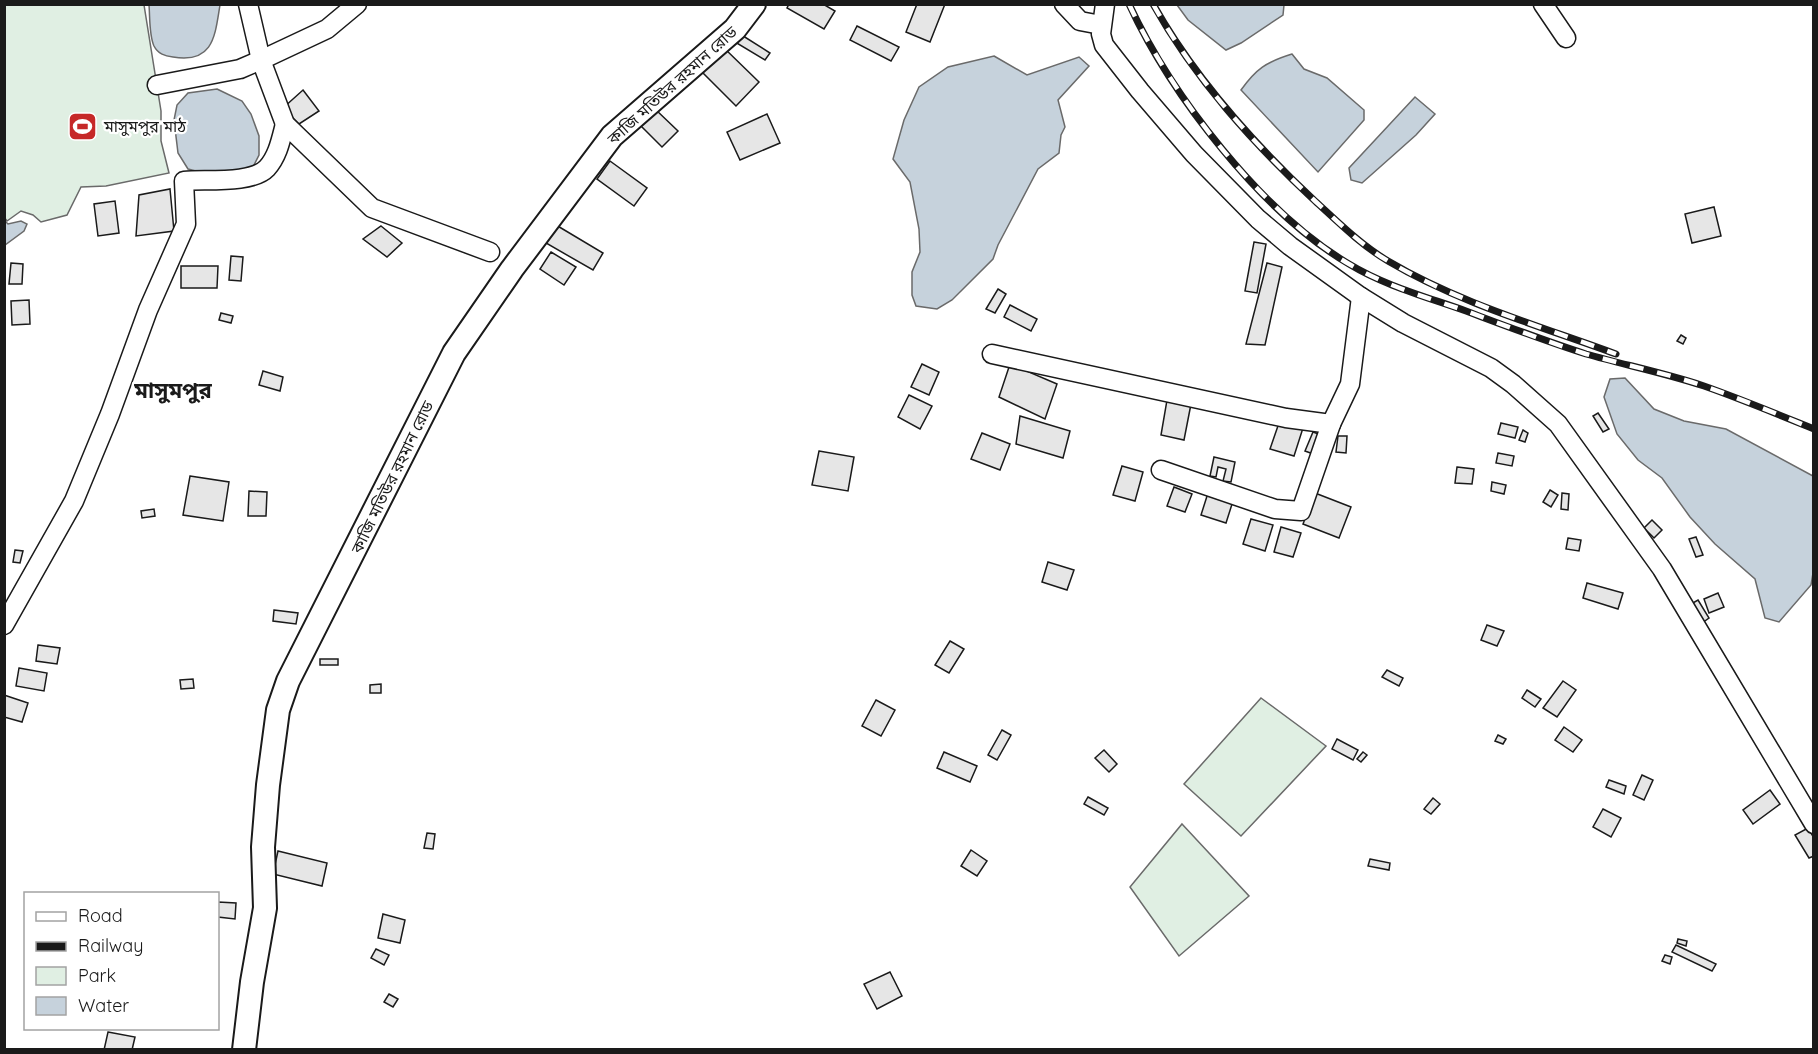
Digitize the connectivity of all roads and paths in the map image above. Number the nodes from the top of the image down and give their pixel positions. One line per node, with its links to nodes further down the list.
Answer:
1 (248, 4): 9 (street)
2 (357, 4): 9 (street)
3 (754, 4): 19 (main road, কাজি মতিউর রহমান রোড)
4 (1064, 4): 7 (street)
5 (1105, 4): 7 (street)
6 (1543, 4): 8 (street)
7 (1101, 25): 13 (street)
8 (1566, 38)
9 (261, 60): 10 (street); 11 (street)
10 (157, 85)
11 (285, 124): 12 (street); 17 (street)
12 (490, 252)
13 (1361, 297): 15 (street); 18 (street)
14 (992, 354): 15 (street)
15 (1331, 424): 16 (street)
16 (1161, 470)
17 (4, 625)
18 (1814, 824)
19 (244, 1050)

